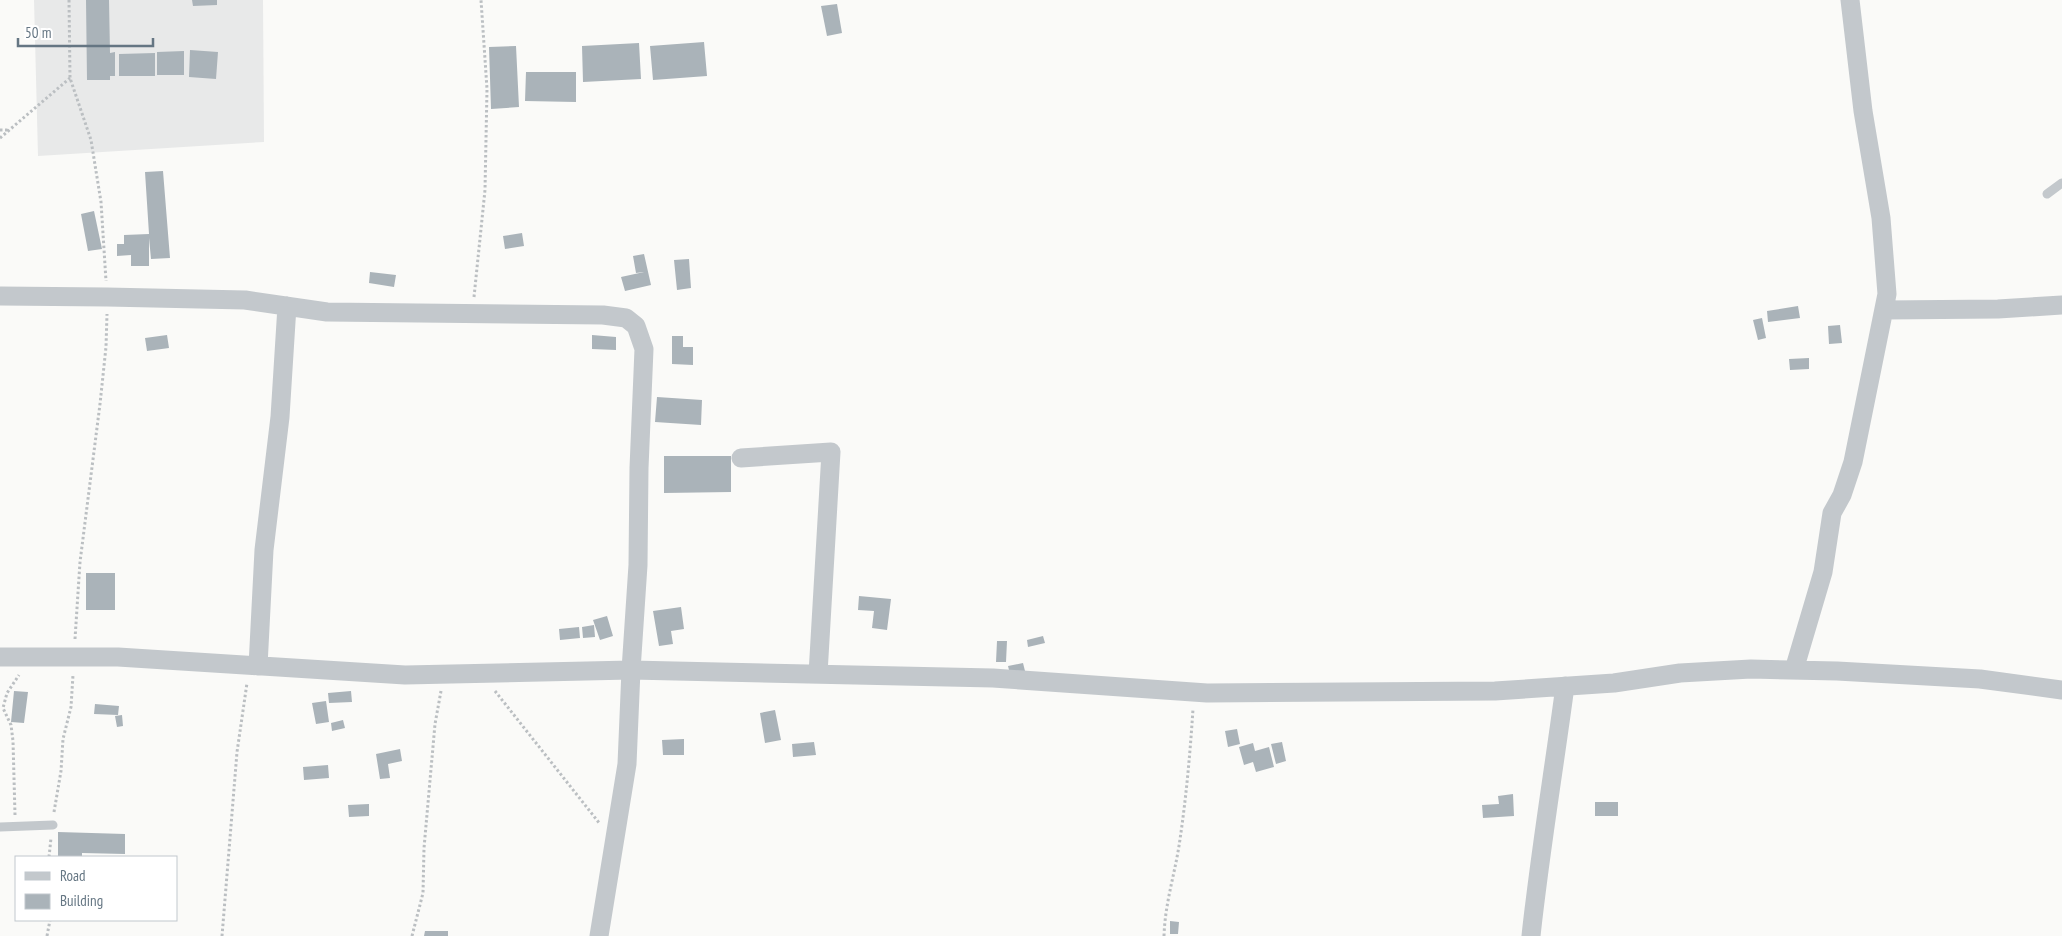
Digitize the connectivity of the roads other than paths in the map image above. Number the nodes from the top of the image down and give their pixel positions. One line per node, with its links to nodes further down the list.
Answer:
1 (1850, 0): 7 (street)
2 (2062, 182): 3 (lane)
3 (2047, 194)
4 (0, 296): 6 (street)
5 (2062, 305): 7 (street)
6 (287, 306): 10 (street); 11 (street)
7 (1885, 310): 12 (street)
8 (741, 458): 13 (street)
9 (0, 657): 10 (street)
10 (258, 666): 11 (street)
11 (631, 670): 13 (street); 18 (street)
12 (1794, 670): 14 (street); 15 (street)
13 (818, 674): 14 (street)
14 (1566, 686): 19 (street)
15 (2062, 690)
16 (53, 825): 17 (lane)
17 (0, 827)
18 (599, 936)
19 (1531, 936)

